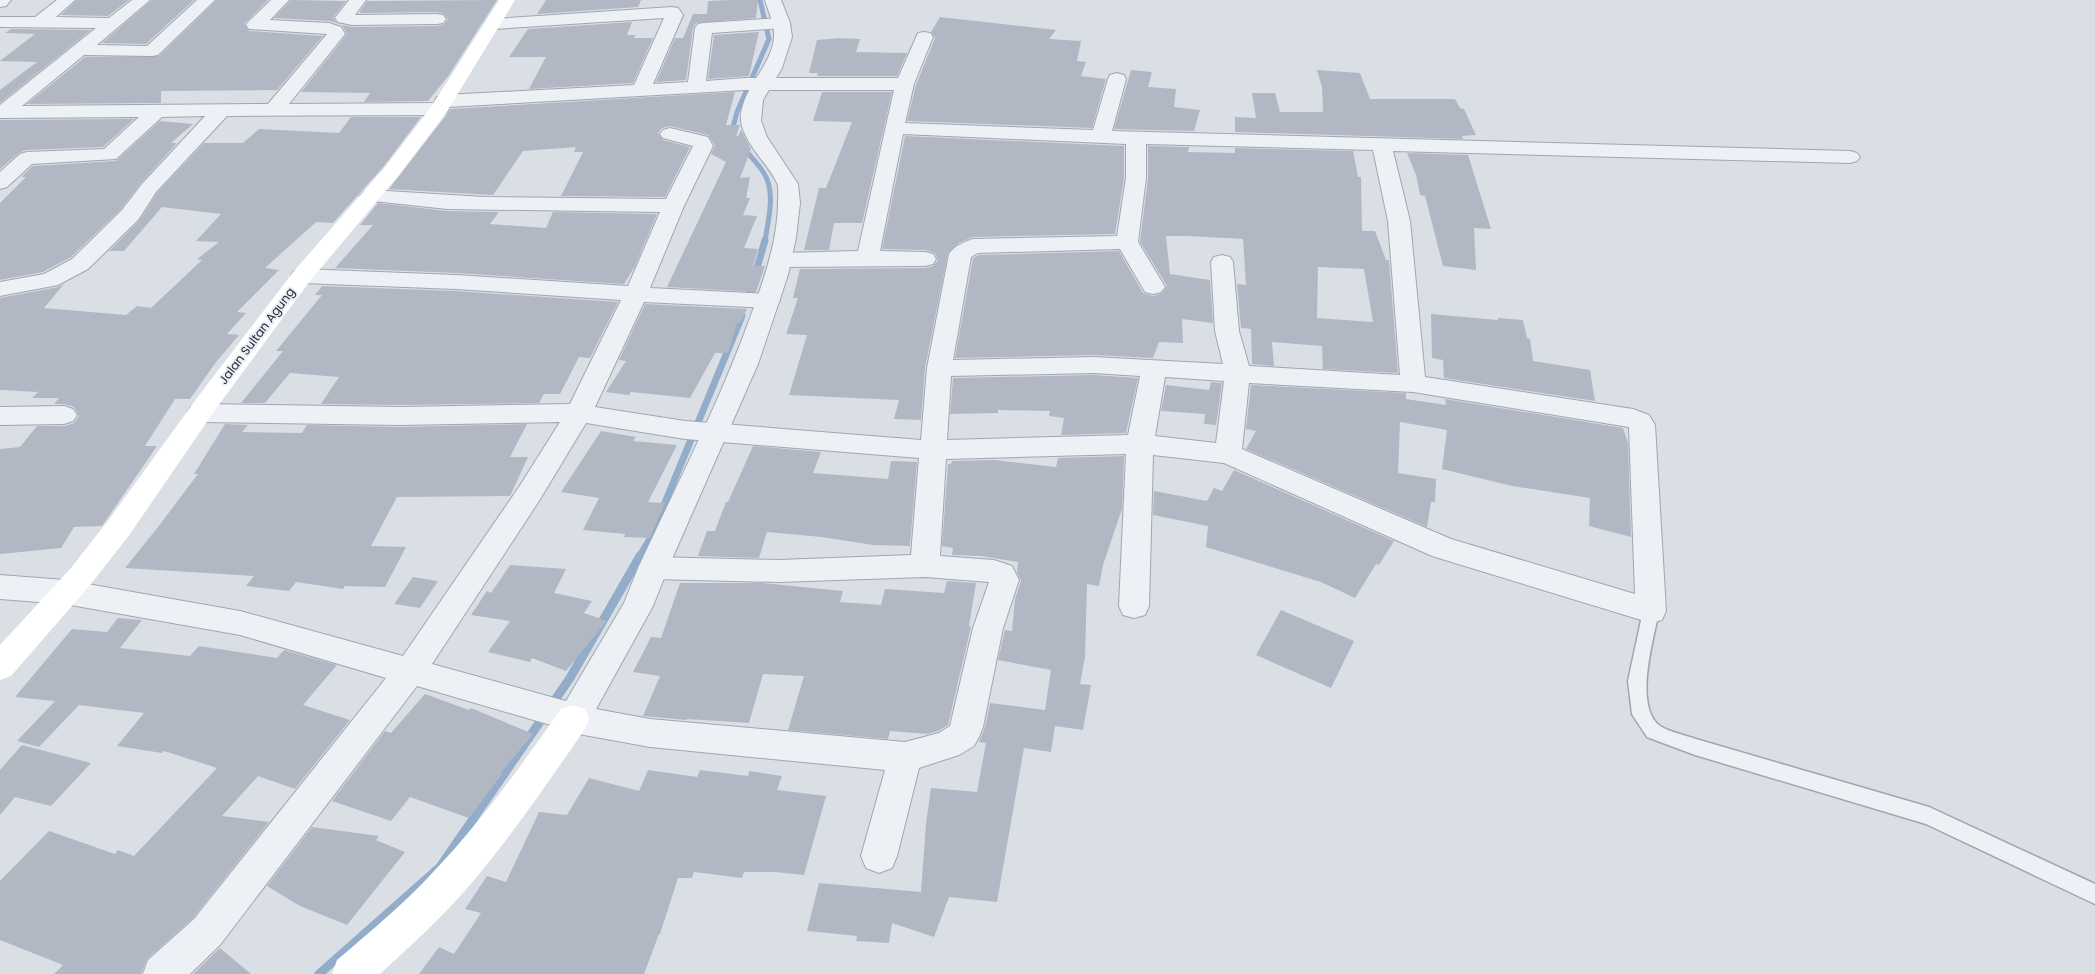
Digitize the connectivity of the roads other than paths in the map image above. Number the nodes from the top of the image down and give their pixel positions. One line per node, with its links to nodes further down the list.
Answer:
1 (67, 0): 13 (street)
2 (142, 0): 12 (street)
3 (207, 0): 16 (street)
4 (281, 0): 25 (street)
5 (358, 0): 9 (street)
6 (507, 0): 14 (main road, Jalan Sultan Agung)
7 (580, 0): 10 (street)
8 (777, 11): 18 (street); 20 (street)
9 (437, 19)
10 (570, 20): 14 (street); 21 (street)
11 (0, 22): 13 (street)
12 (114, 22): 13 (street); 16 (street)
13 (38, 23)
14 (494, 24): 22 (main road, Jalan Sultan Agung)
15 (924, 38): 19 (street)
16 (80, 50): 26 (street)
17 (1117, 79): 29 (street)
18 (755, 83): 19 (street); 20 (street); 39 (street)
19 (905, 84): 27 (street)
20 (696, 88): 21 (street)
21 (640, 91): 22 (street)
22 (441, 105): 25 (street); 34 (main road, Jalan Sultan Agung)
23 (223, 109): 24 (street); 25 (street); 43 (street)
24 (158, 110): 26 (street); 33 (street)
25 (274, 110)
26 (1, 112)
27 (894, 128): 29 (street); 37 (street)
28 (670, 134): 35 (street)
29 (1101, 137): 30 (street)
30 (1136, 138): 31 (street); 36 (street)
31 (1382, 145): 32 (street); 49 (street)
32 (1850, 156)
33 (0, 183)
34 (371, 196): 35 (street); 41 (main road, Jalan Sultan Agung)
35 (673, 206): 44 (street)
36 (1127, 242): 42 (street); 46 (street)
37 (868, 258): 38 (street); 39 (street)
38 (925, 259)
39 (780, 260): 45 (street)
40 (1222, 262): 48 (street)
41 (302, 276): 44 (street); 50 (main road, Jalan Sultan Agung)
42 (1153, 287)
43 (0, 289)
44 (636, 294): 45 (street); 51 (street)
45 (754, 300): 54 (street)
46 (939, 368): 47 (street); 56 (street)
47 (1154, 368): 48 (street); 55 (street)
48 (1238, 373): 49 (street); 57 (street)
49 (1413, 384): 63 (street)
50 (200, 413): 51 (street); 61 (main road, Jalan Sultan Agung)
51 (579, 413): 54 (street); 65 (street)
52 (64, 414): 53 (street)
53 (0, 416)
54 (702, 431): 56 (street); 59 (street)
55 (1140, 444): 56 (street); 57 (street); 62 (street)
56 (932, 450): 58 (street)
57 (1228, 454): 63 (street)
58 (926, 566): 59 (street); 67 (street)
59 (653, 568): 66 (street)
60 (0, 587): 61 (street)
61 (65, 592): 64 (main road, Jalan Sultan Agung); 65 (street)
62 (1134, 606)
63 (1651, 611): 69 (lane)
64 (0, 668)
65 (411, 670): 66 (street); 70 (street)
66 (559, 713): 67 (street); 71 (main road)
67 (904, 757): 68 (street)
68 (879, 856)
69 (2095, 894)
70 (162, 974)
71 (351, 974)

